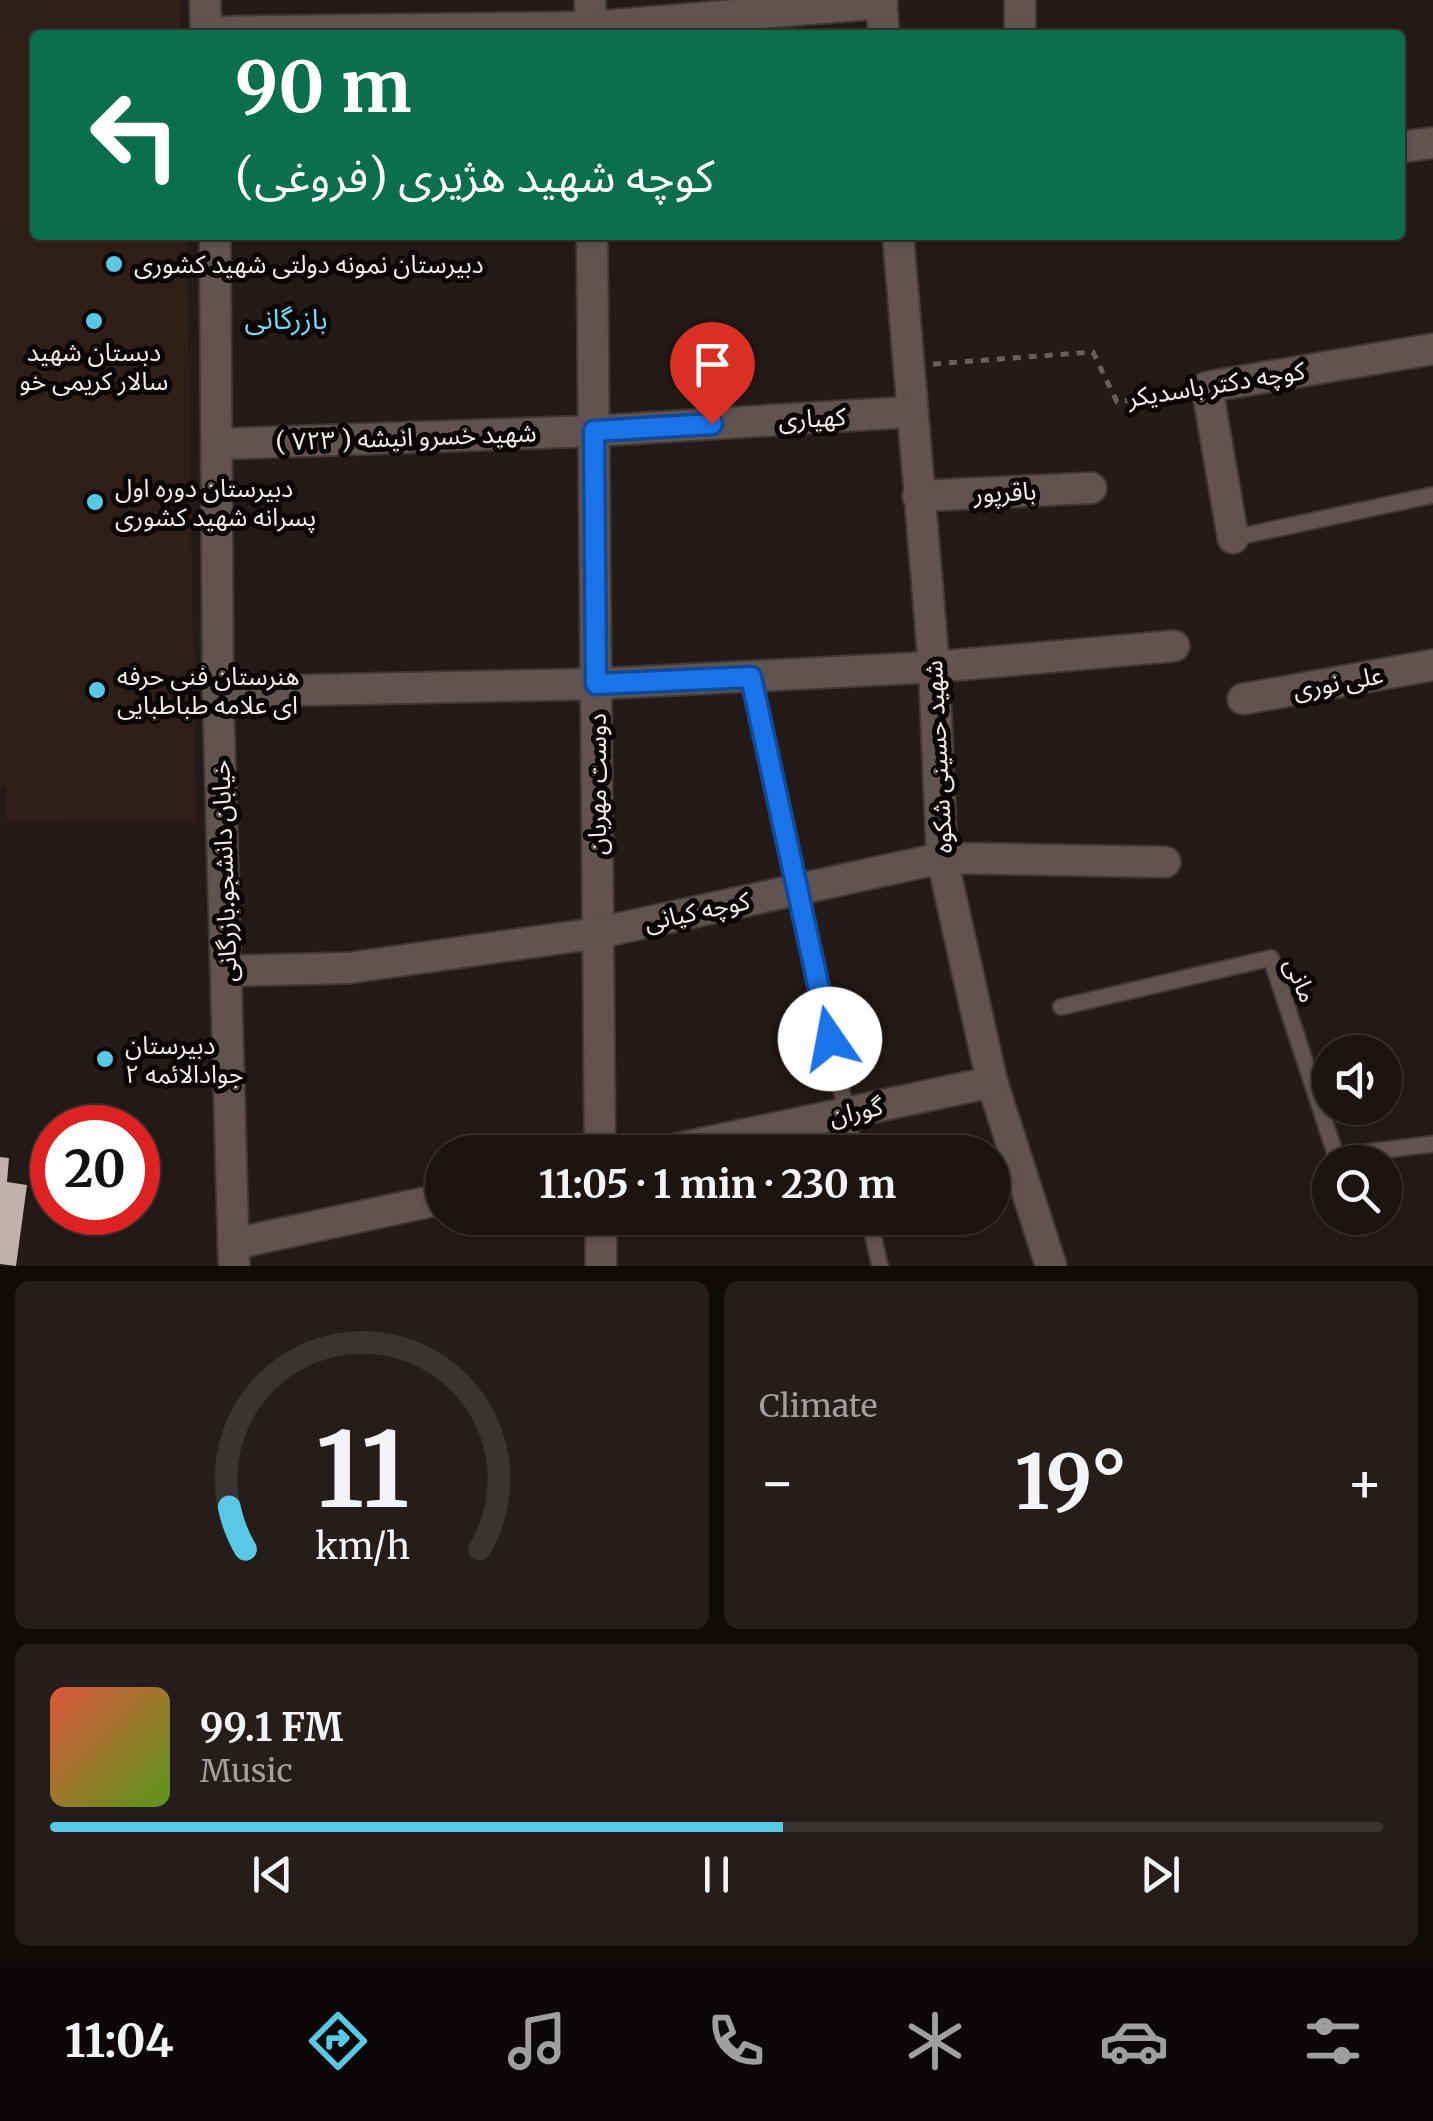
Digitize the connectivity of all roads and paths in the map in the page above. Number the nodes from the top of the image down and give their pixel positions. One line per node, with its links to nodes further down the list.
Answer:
1 (205, 0): 6 (street)
2 (1020, 0): 9 (street)
3 (882, 2): 4 (street); 8 (street)
4 (763, 6): 5 (street)
5 (590, 21): 7 (street)
6 (206, 30)
7 (324, 30)
8 (884, 30)
9 (1020, 30)
10 (1433, 143): 11 (street)
11 (1405, 146)
12 (215, 240): 20 (street, خیابان دانشجو.بازرگانی)
13 (592, 240): 19 (street, دوست مهربان)
14 (898, 240): 16 (street, شهید حسینی شکوه)
15 (1433, 349): 17 (street, کوچه دکتر باسدیکر)
16 (907, 366): 17 (path, کوچه دکتر باسدیکر); 18 (street, شهید حسینی شکوه)
17 (1207, 387): 24 (street)
18 (910, 412): 19 (street, کهیاری); 23 (street, شهید حسینی شکوه)
19 (594, 431): 20 (street, شهید خسرو انیشه ( ۷۲۳ )); 29 (street, دوست مهربان)
20 (218, 444): 30 (street, خیابان دانشجو.بازرگانی)
21 (1091, 488): 23 (street, باقرپور)
22 (1433, 495): 24 (lane)
23 (918, 496): 27 (street, شهید حسینی شکوه)
24 (1234, 538)
25 (1174, 646): 27 (street)
26 (1433, 665): 31 (street, علی نوری)
27 (934, 667): 28 (street); 32 (street, شهید حسینی شکوه)
28 (751, 677): 29 (street); 34 (lane)
29 (596, 684): 30 (street); 35 (street, دوست مهربان)
30 (218, 692): 36 (street, خیابان دانشجو.بازرگانی)
31 (1243, 698)
32 (942, 858): 33 (street, کوچه کیانی); 34 (street, کوچه کیانی); 38 (street, شهید حسینی شکوه)
33 (1165, 862)
34 (798, 890): 35 (street, کوچه کیانی); 39 (lane)
35 (598, 932): 36 (street, کوچه کیانی); 40 (street, دوست مهربان)
36 (227, 971): 49 (street, خیابان دانشجو.بازرگانی)
37 (1061, 1007): 44 (lane, مانی)
38 (992, 1082): 39 (street, گوران); 52 (street, شهید حسینی شکوه)
39 (846, 1113): 41 (street, گوران); 42 (lane)
40 (600, 1135)
41 (742, 1135)
42 (851, 1135)
43 (1433, 1144): 45 (lane)
44 (1332, 1145)
45 (1402, 1149)
46 (425, 1204): 49 (street)
47 (600, 1235): 50 (street)
48 (873, 1235): 51 (lane)
49 (234, 1255)
50 (601, 1266)
51 (880, 1266)
52 (1051, 1266)

